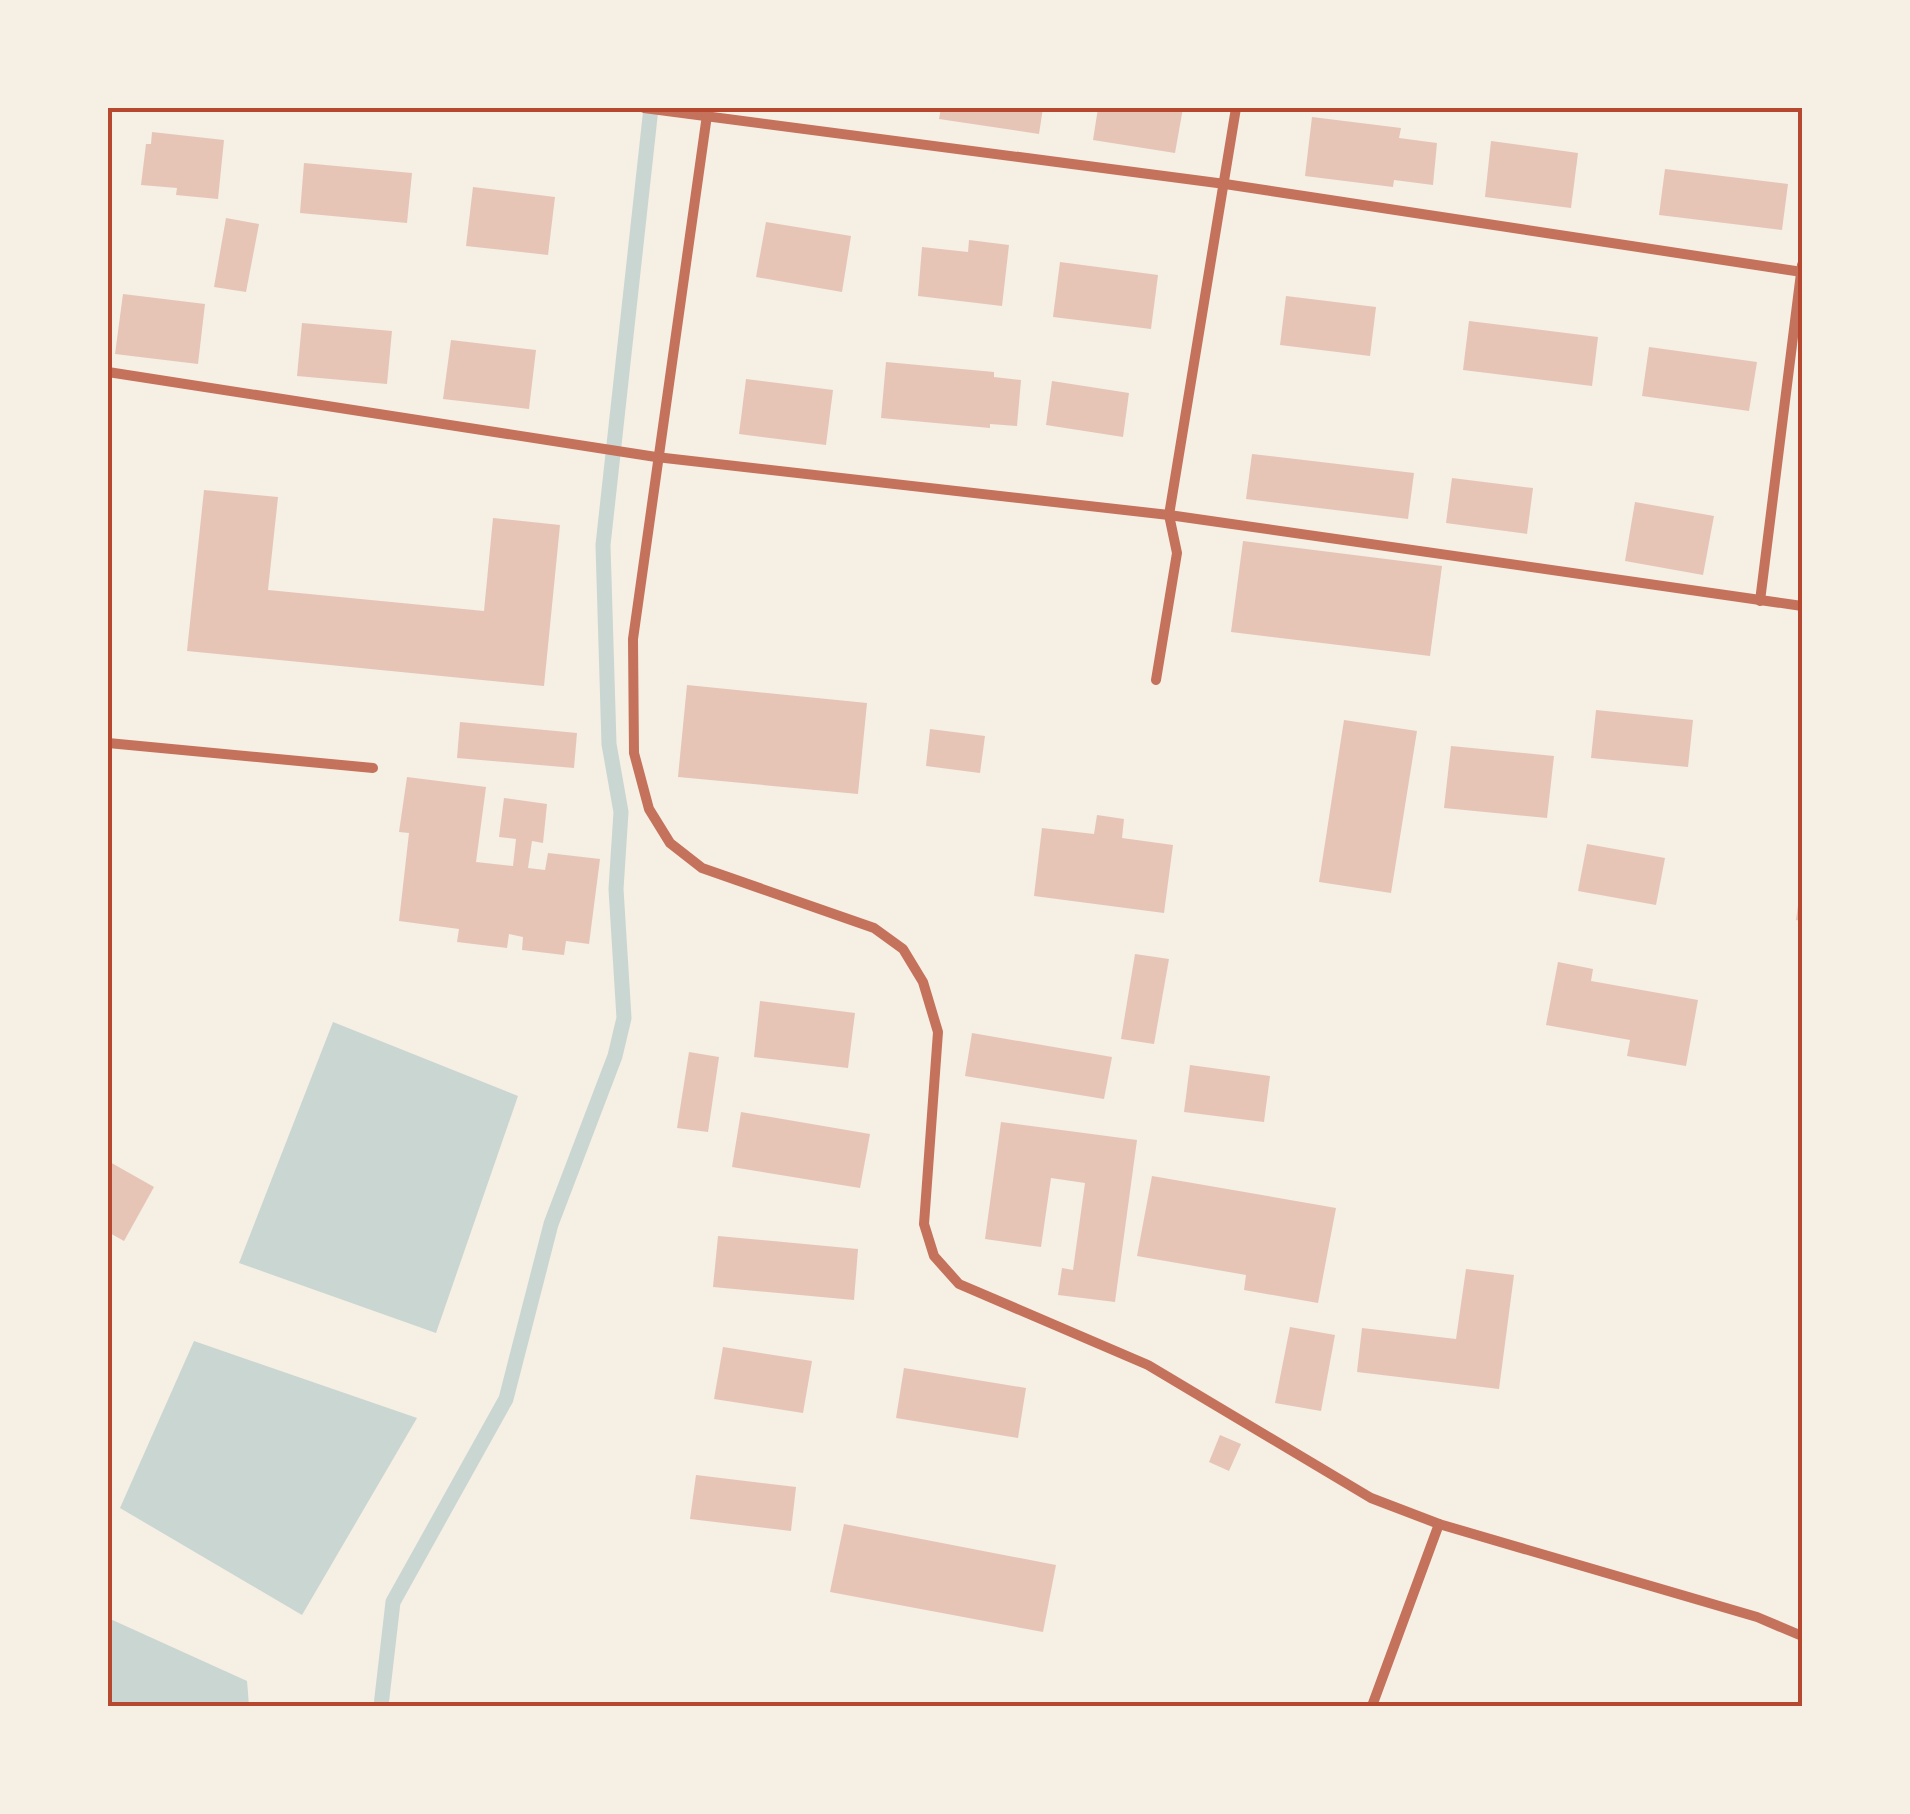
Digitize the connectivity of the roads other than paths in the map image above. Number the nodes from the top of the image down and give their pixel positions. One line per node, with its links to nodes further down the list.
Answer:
1 (644, 108): 3 (street)
2 (1236, 108): 4 (street)
3 (707, 112): 4 (street); 7 (street)
4 (1225, 184): 5 (street); 8 (street)
5 (1802, 270): 9 (street)
6 (108, 372): 7 (street)
7 (656, 457): 8 (street); 14 (street)
8 (1169, 515): 9 (street); 11 (street)
9 (1760, 601): 10 (street)
10 (1802, 606)
11 (1156, 680)
12 (108, 743): 13 (street)
13 (373, 768)
14 (1439, 1524): 15 (street); 16 (street)
15 (1802, 1636)
16 (1372, 1706)

